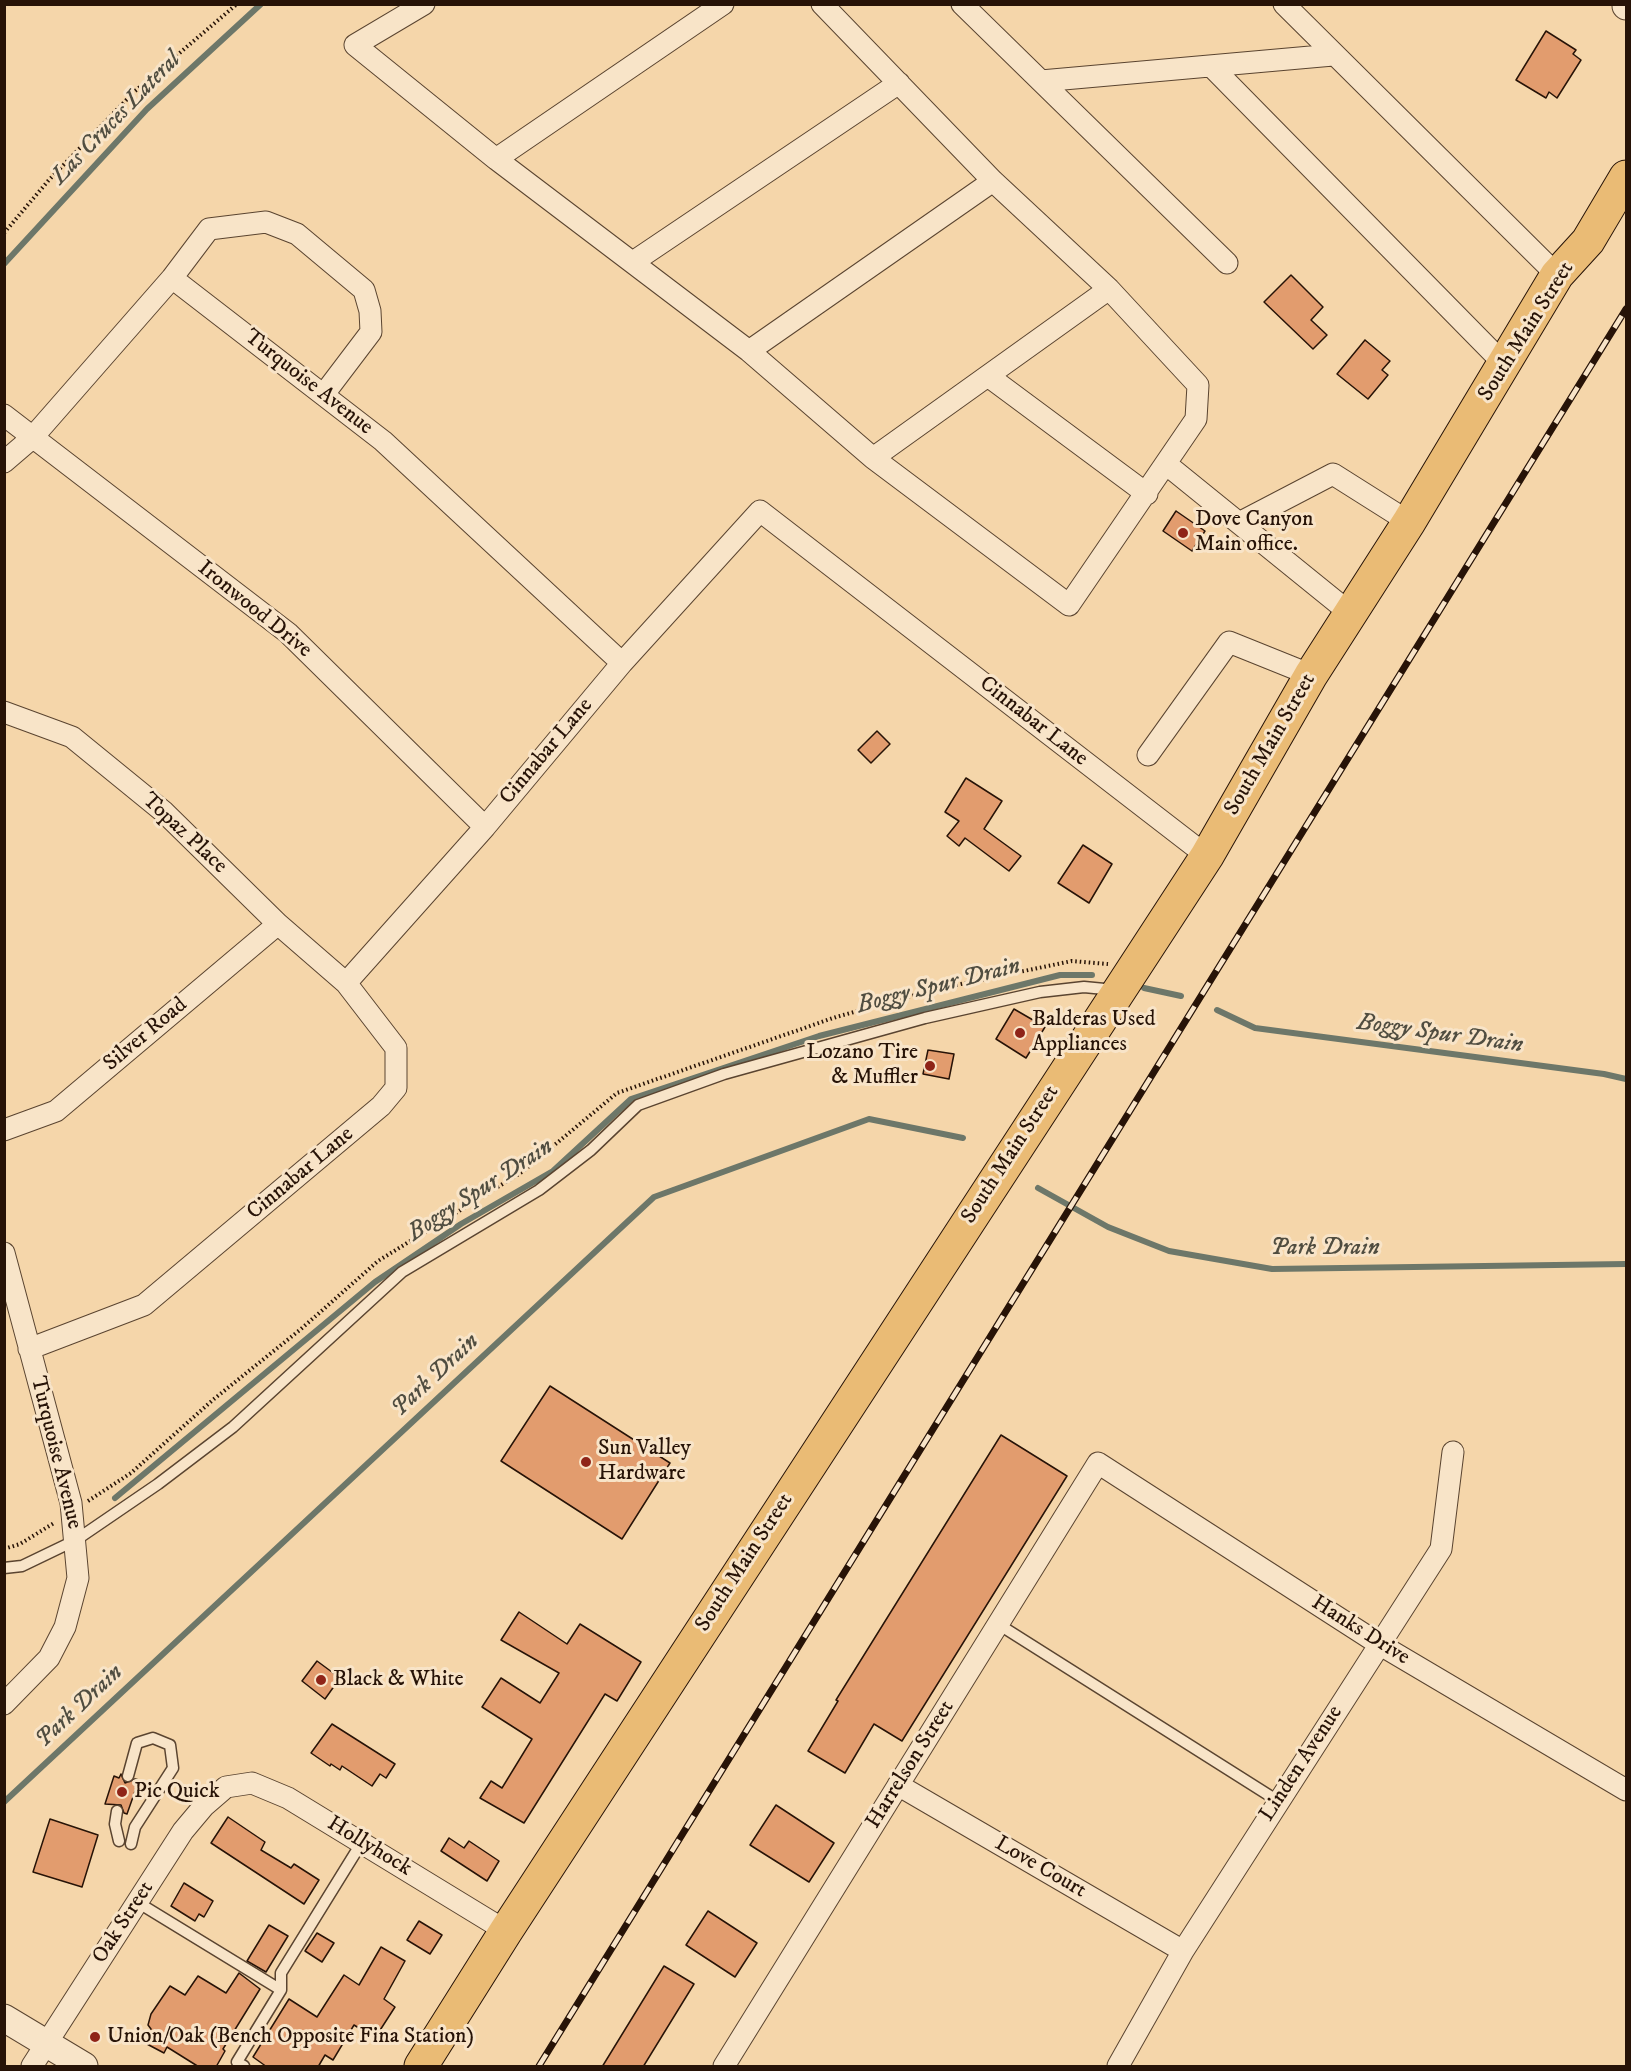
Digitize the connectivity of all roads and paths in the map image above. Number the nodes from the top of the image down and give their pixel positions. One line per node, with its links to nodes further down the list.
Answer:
1 (237, 4): 15 (path)
2 (424, 4): 11 (street)
3 (723, 4): 11 (street)
4 (822, 4): 10 (street)
5 (962, 4): 9 (street)
6 (1284, 4): 7 (street)
7 (1333, 55): 8 (street); 19 (street)
8 (1211, 66): 9 (street); 23 (street)
9 (1041, 81): 18 (street)
10 (899, 83): 13 (street); 17 (street)
11 (496, 159): 17 (street)
12 (1626, 177): 16 (main road, South Main Street)
13 (993, 181): 21 (street); 22 (street)
14 (1626, 201): 16 (main road)
15 (4, 232)
16 (1588, 241): 19 (main road, South Main Street)
17 (633, 262): 22 (street)
18 (1227, 263)
19 (1557, 275): 23 (main road, South Main Street)
20 (172, 278): 25 (street, Turquoise Avenue); 25 (street); 27 (street)
21 (1109, 289): 24 (street); 30 (street)
22 (749, 351): 28 (street)
23 (1505, 365): 32 (main road, South Main Street)
24 (988, 376): 28 (street); 31 (street)
25 (324, 394): 35 (street, Turquoise Avenue)
26 (4, 414): 27 (street, Ironwood Drive)
27 (32, 438): 29 (street); 39 (street, Ironwood Drive)
28 (873, 458): 31 (street)
29 (4, 462)
30 (1166, 464): 31 (street); 33 (street)
31 (1147, 494)
32 (1409, 522): 33 (street); 34 (main road, South Main Street)
33 (1239, 523): 34 (street)
34 (1350, 613): 36 (main road, South Main Street)
35 (622, 663): 39 (street, Cinnabar Lane); 40 (street, Cinnabar Lane)
36 (1311, 675): 38 (street); 40 (main road, South Main Street)
37 (4, 712): 41 (street, Topaz Place)
38 (1148, 755)
39 (485, 827): 42 (street, Cinnabar Lane)
40 (1207, 856): 43 (main road, South Main Street)
41 (278, 924): 42 (street, Topaz Place); 44 (street, Silver Road)
42 (345, 983): 46 (street, Cinnabar Lane)
43 (1118, 990): 49 (lane); 64 (main road, South Main Street)
44 (4, 1130)
45 (4, 1253): 46 (street, Turquoise Avenue)
46 (28, 1348): 49 (street, Turquoise Avenue)
47 (1453, 1452): 52 (street, Linden Avenue)
48 (1098, 1463): 51 (street, Harrelson Street); 52 (street, Hanks Drive)
49 (76, 1540): 50 (lane); 53 (street, Turquoise Avenue)
50 (4, 1568)
51 (998, 1624): 55 (street, Harrelson Street); 58 (lane)
52 (1379, 1644): 57 (street, Hanks Drive); 58 (street, Linden Avenue)
53 (4, 1704)
54 (128, 1776): 62 (lane)
55 (898, 1785): 65 (street, Love Court); 73 (street, Harrelson Street)
56 (226, 1787): 61 (street, Hollyhock); 63 (street, Oak Street)
57 (1626, 1790)
58 (1278, 1801): 65 (street, Linden Avenue)
59 (117, 1811): 60 (lane)
60 (118, 1841)
61 (362, 1842): 64 (street, Hollyhock); 66 (lane)
62 (131, 1844)
63 (137, 1902): 66 (lane); 68 (street, Oak Street)
64 (506, 1931): 72 (main road, South Main Street)
65 (1183, 1951): 74 (street, Linden Avenue)
66 (281, 1990): 71 (lane)
67 (4, 2018): 68 (street)
68 (46, 2043): 69 (street, Oak Street); 70 (street)
69 (32, 2067)
70 (84, 2067)
71 (244, 2067)
72 (421, 2067)
73 (724, 2067)
74 (1118, 2067)

